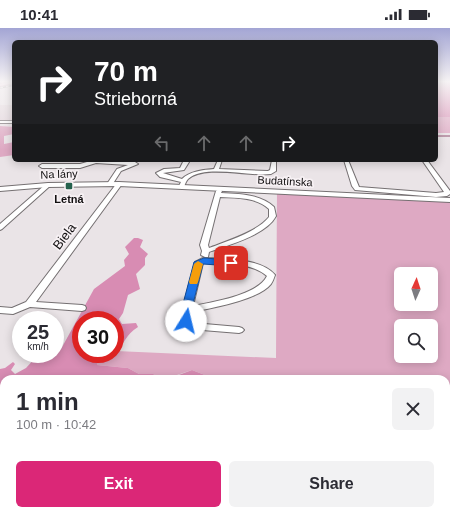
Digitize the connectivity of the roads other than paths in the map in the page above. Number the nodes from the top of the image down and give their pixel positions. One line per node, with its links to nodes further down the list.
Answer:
1 (0, 122): 2 (street)
2 (12, 122)
3 (93, 162): 10 (street)
4 (109, 162): 12 (street)
5 (186, 162): 14 (street)
6 (219, 162): 11 (street)
7 (274, 162): 11 (street)
8 (347, 162): 18 (street)
9 (425, 162): 18 (street)
10 (42, 166)
11 (216, 170): 14 (street)
12 (110, 184): 13 (street, Na lány); 15 (street, Na lány)
13 (119, 184): 14 (street, Budatínska); 23 (street, Biela)
14 (182, 184): 17 (street, Budatínska)
15 (48, 185): 16 (street, Na lány); 20 (street)
16 (0, 189)
17 (219, 191): 18 (street, Budatínska); 21 (street); 21 (street)
18 (394, 195): 19 (street, Budatínska)
19 (450, 200)
20 (0, 228)
21 (206, 251): 22 (street)
22 (204, 260): 26 (street); 26 (street)
23 (29, 304): 24 (street); 25 (street)
24 (82, 308)
25 (0, 310)
26 (189, 310): 27 (street)
27 (239, 330)

